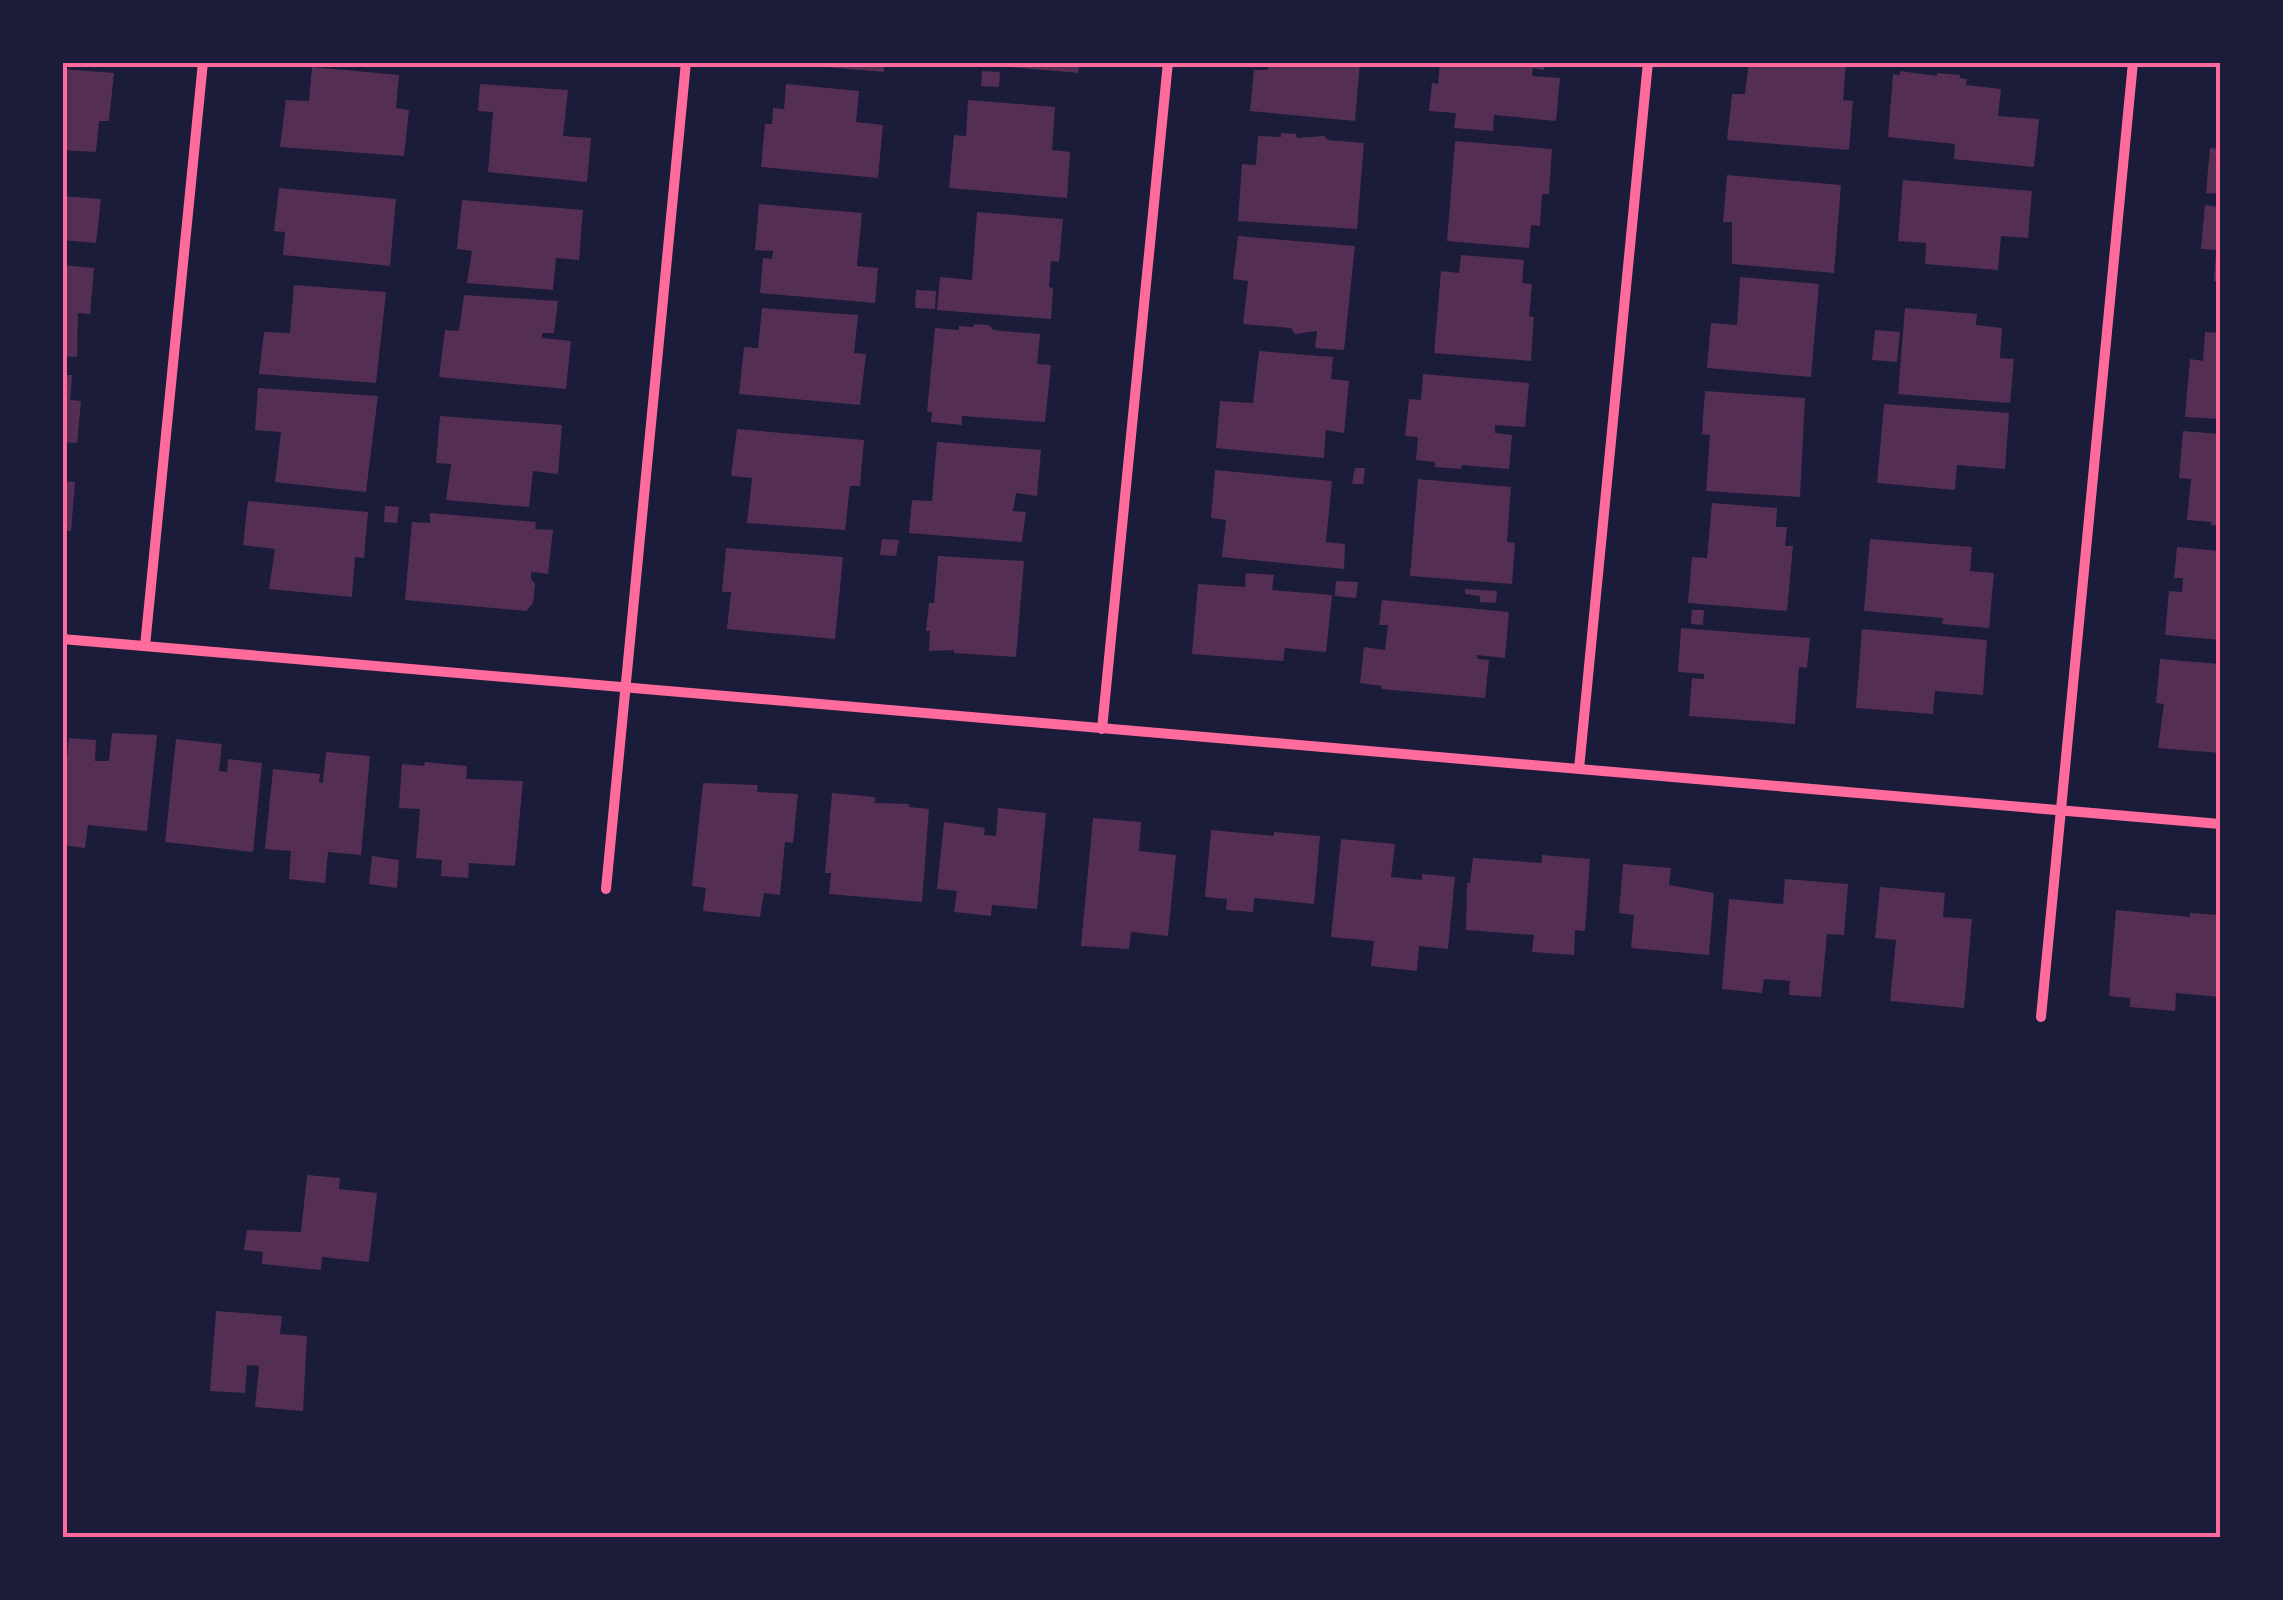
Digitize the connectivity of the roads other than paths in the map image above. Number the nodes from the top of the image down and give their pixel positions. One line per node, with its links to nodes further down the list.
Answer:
1 (203, 62): 7 (street)
2 (686, 62): 8 (street)
3 (1168, 62): 9 (street)
4 (1648, 62): 10 (street)
5 (2132, 62): 11 (street)
6 (62, 639): 7 (street)
7 (145, 646): 8 (street)
8 (627, 687): 9 (street); 13 (street)
9 (1102, 729): 10 (street)
10 (1579, 769): 11 (street)
11 (2061, 810): 12 (street); 14 (street)
12 (2220, 824)
13 (606, 888)
14 (2041, 1017)

